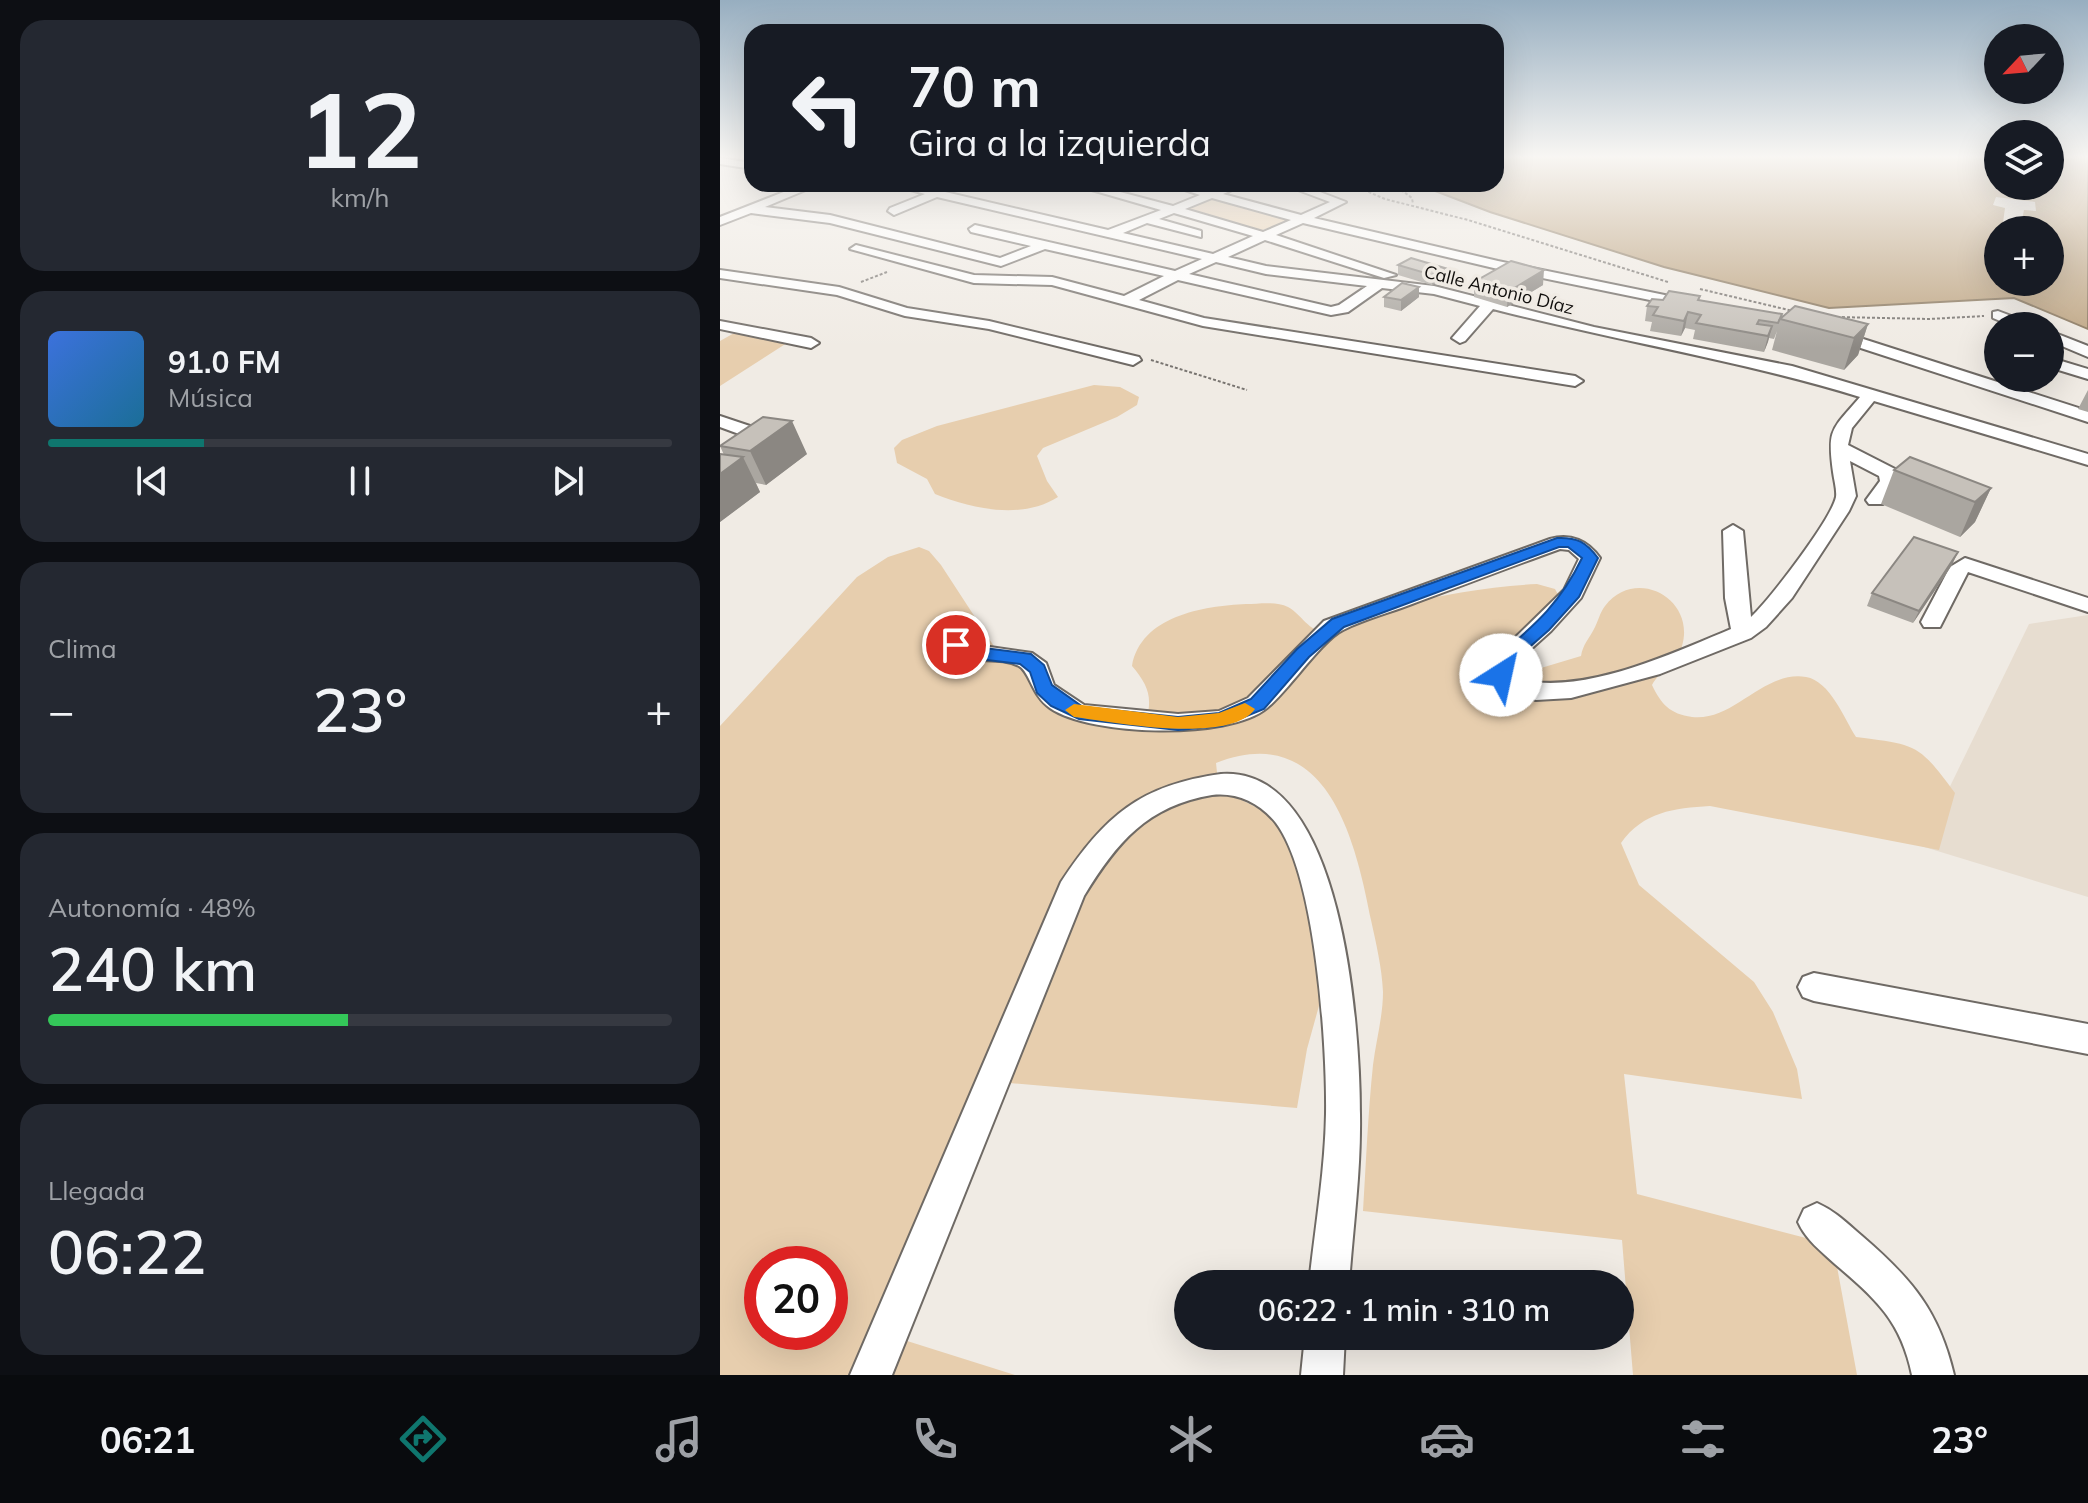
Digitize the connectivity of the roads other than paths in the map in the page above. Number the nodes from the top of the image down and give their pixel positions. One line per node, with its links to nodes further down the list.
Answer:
1 (831, 219): 12 (street)
2 (999, 219): 8 (street)
3 (1056, 219): 9 (street, Calle Antonio Díaz)
4 (1136, 219): 9 (street)
5 (1145, 219): 9 (street); 10 (street)
6 (1206, 219): 11 (street)
7 (1301, 219): 11 (street); 17 (street)
8 (975, 229): 12 (street); 13 (street)
9 (1104, 231): 15 (street, Calle Antonio Díaz)
10 (1197, 234)
11 (1263, 235): 15 (street); 21 (street)
12 (936, 246): 13 (street); 16 (street)
13 (1041, 246): 19 (street)
14 (856, 249): 16 (street)
15 (1212, 259): 19 (street); 20 (street, Calle Antonio Díaz)
16 (906, 261): 23 (street)
17 (1481, 263): 22 (street); 25 (street)
18 (720, 274): 32 (street)
19 (1179, 274): 20 (street); 23 (street)
20 (1379, 284): 21 (street, Calle Antonio Díaz)
21 (1413, 287): 22 (street, Calle Antonio Díaz)
22 (1434, 290): 24 (street, Calle Antonio Díaz)
23 (1124, 302): 35 (street)
24 (1489, 305): 28 (street); 36 (street, Calle Antonio Díaz)
25 (1712, 309)
26 (720, 325): 30 (street)
27 (1817, 330): 37 (street)
28 (1460, 338)
29 (2064, 342): 31 (street)
30 (811, 343)
31 (2088, 352)
32 (1133, 360)
33 (2064, 367): 34 (street)
34 (2088, 374)
35 (1575, 381)
36 (1872, 393): 39 (street); 40 (street, Calle Antonio Díaz)
37 (2088, 417)
38 (720, 421): 41 (street)
39 (1841, 454): 42 (street); 46 (street)
40 (2088, 460)
41 (720, 470)
42 (1876, 500)
43 (1733, 531): 46 (street)
44 (2088, 605): 45 (street)
45 (1932, 622)
46 (1743, 633): 47 (street)
47 (953, 635)
48 (1814, 987): 49 (street)
49 (2088, 1039)
50 (1817, 1222): 55 (street)
51 (1330, 1270): 53 (street)
52 (1324, 1350): 54 (street)
53 (871, 1375)
54 (1322, 1375)
55 (1933, 1375)

